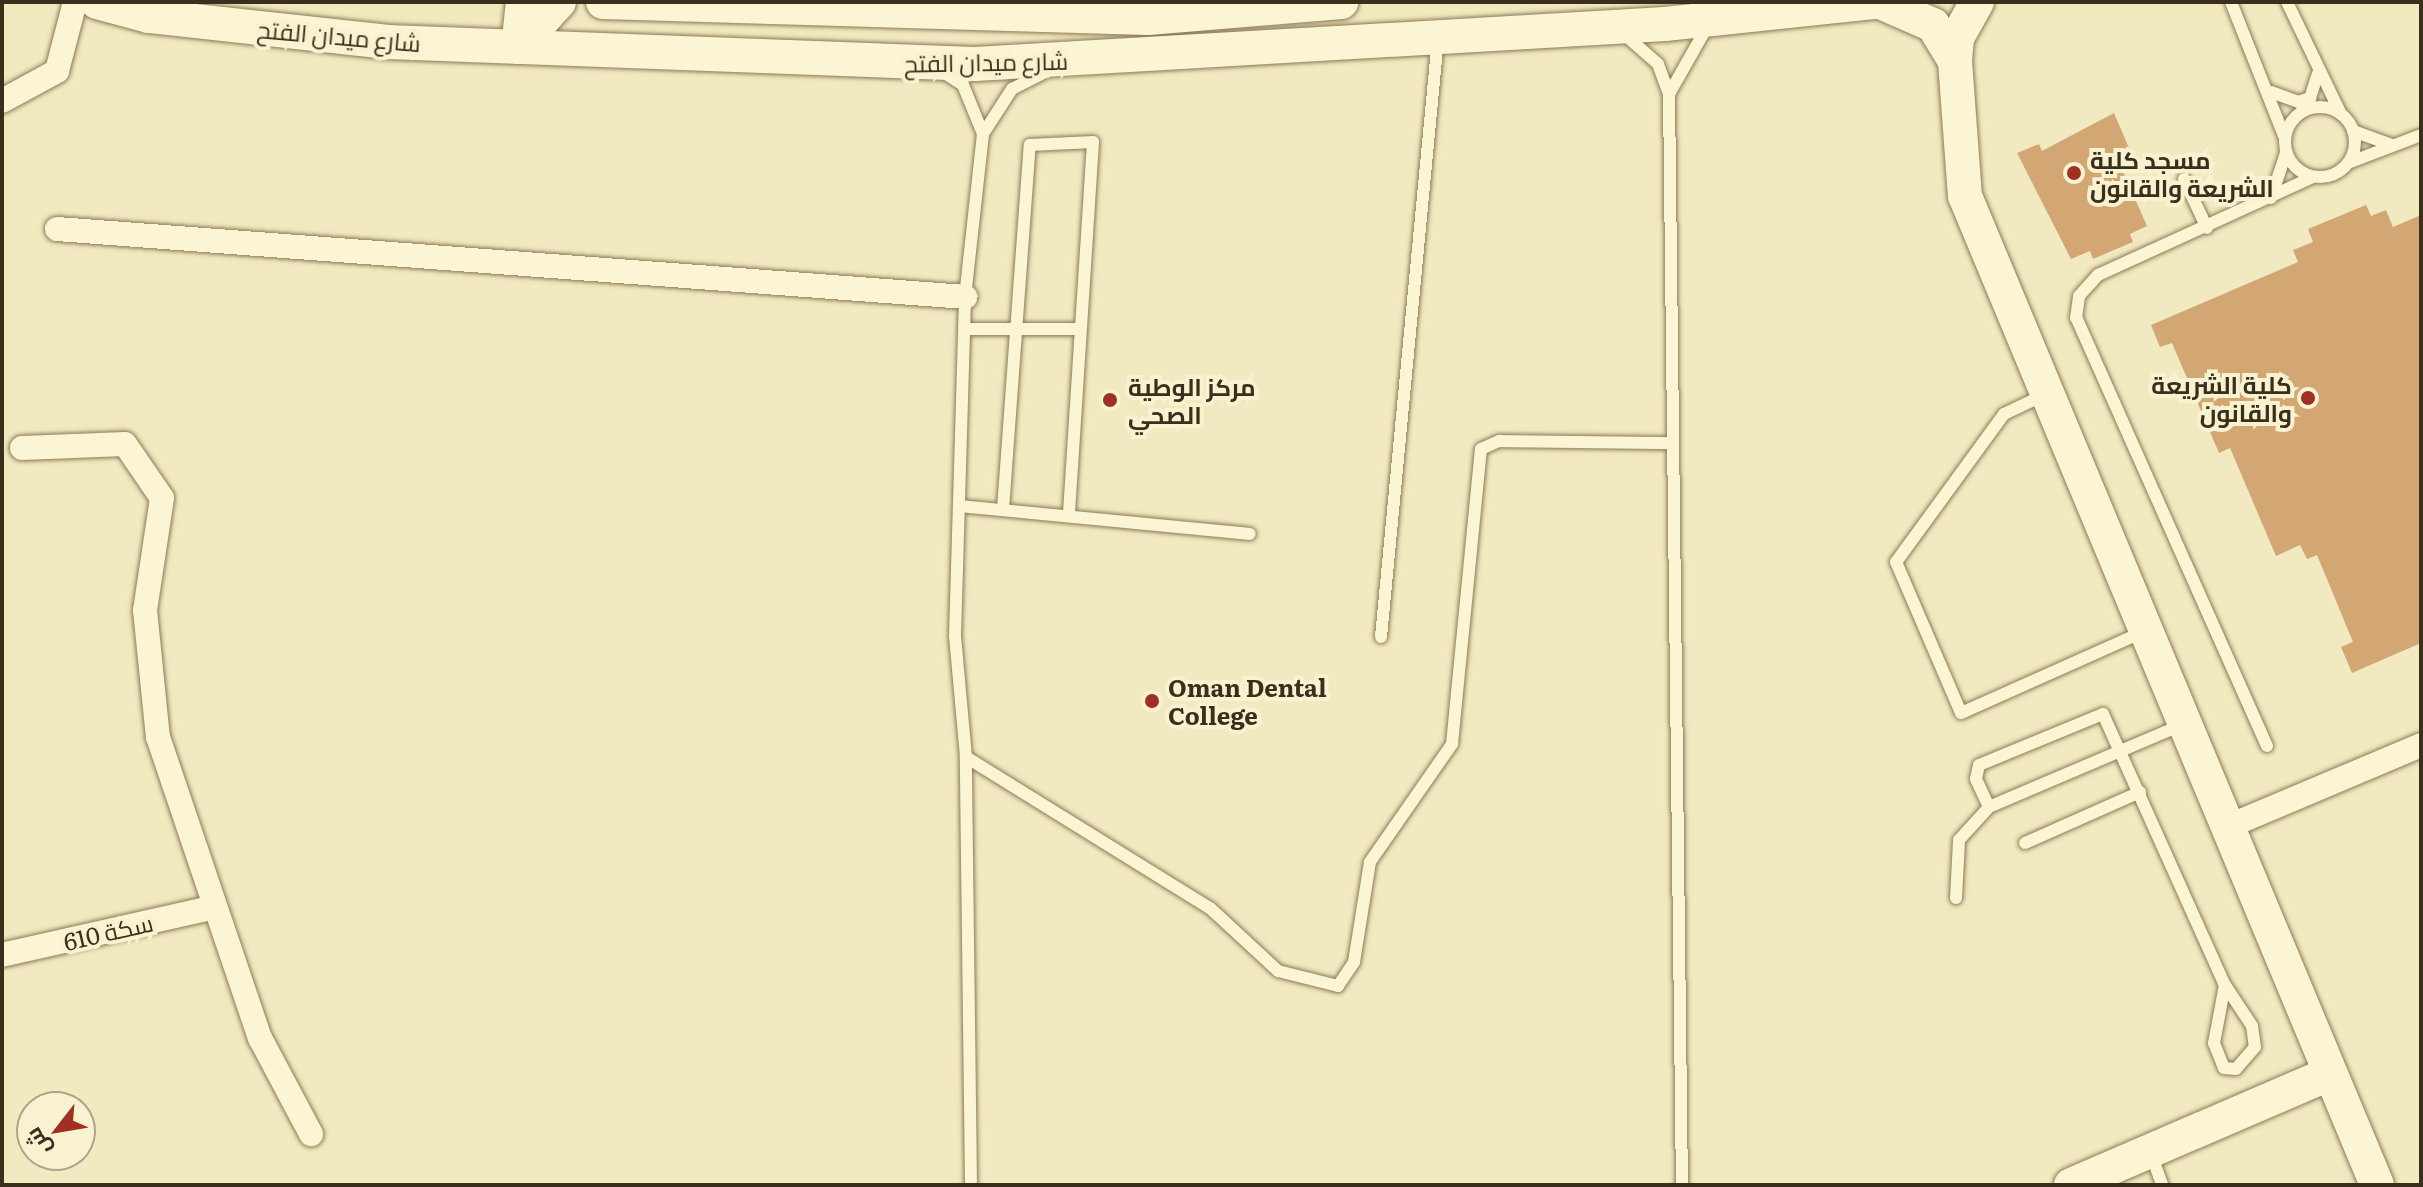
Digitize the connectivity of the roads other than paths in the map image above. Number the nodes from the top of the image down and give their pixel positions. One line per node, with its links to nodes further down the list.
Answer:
1 (75, 2): 20 (street)
2 (97, 2): 10 (main road, شارع ميدان الفتح)
3 (603, 2): 9 (main road, شارع ميدان الفتح)
4 (1341, 2): 9 (main road, شارع ميدان الفتح)
5 (1878, 2): 11 (main road, شارع ميدان الفتح); 15 (main road)
6 (1977, 2): 15 (main road)
7 (2231, 2): 18 (lane)
8 (2287, 2): 17 (lane)
9 (691, 4)
10 (541, 19): 16 (main road, شارع ميدان الفتح)
11 (1713, 20): 12 (main road, شارع ميدان الفتح); 19 (lane)
12 (1615, 27): 13 (main road, شارع ميدان الفتح); 19 (lane)
13 (1438, 38): 14 (main road, شارع ميدان الفتح); 45 (lane)
14 (1076, 60): 16 (main road, شارع ميدان الفتح); 23 (lane)
15 (1955, 61): 37 (main road)
16 (919, 63): 23 (lane)
17 (2318, 73): 18 (lane); 21 (lane)
18 (2269, 90): 26 (lane)
19 (1669, 94): 38 (lane)
20 (2, 101)
21 (2342, 115): 22 (lane); 26 (lane)
22 (2353, 131): 25 (lane); 27 (lane)
23 (983, 134): 33 (lane)
24 (2421, 135): 25 (lane)
25 (2395, 146): 27 (lane)
26 (2285, 148): 28 (lane); 30 (lane)
27 (2348, 163): 28 (lane)
28 (2313, 177): 30 (lane)
29 (2184, 179): 31 (lane)
30 (2271, 198): 31 (lane)
31 (2207, 228): 48 (lane)
32 (57, 229): 33 (street)
33 (965, 297): 35 (lane)
34 (1012, 326): 35 (lane); 36 (lane); 36 (lane); 41 (lane)
35 (965, 329): 40 (lane)
36 (1078, 329): 42 (lane)
37 (2047, 394): 44 (main road); 44 (lane)
38 (1673, 443): 50 (lane); 63 (lane)
39 (22, 448): 56 (street)
40 (960, 506): 41 (lane); 50 (lane)
41 (1003, 509): 42 (lane)
42 (1069, 516): 43 (lane)
43 (1250, 534)
44 (2146, 630): 46 (main road)
45 (1381, 637)
46 (2184, 723): 49 (lane); 53 (main road)
47 (2421, 745): 53 (street)
48 (2267, 746)
49 (2122, 751): 51 (lane); 52 (lane); 52 (lane)
50 (966, 757): 62 (lane)
51 (2140, 792): 54 (lane); 58 (lane)
52 (1989, 807): 55 (lane)
53 (2227, 827): 59 (main road)
54 (2025, 843)
55 (1956, 898)
56 (215, 907): 57 (street, سكة 610); 60 (street)
57 (2, 955)
58 (2225, 985): 58 (lane)
59 (2329, 1074): 61 (main road); 66 (main road)
60 (311, 1134)
61 (2149, 1151): 64 (main road); 65 (lane)
62 (971, 1185)
63 (1682, 1185)
64 (2071, 1185)
65 (2162, 1185)
66 (2377, 1185)

